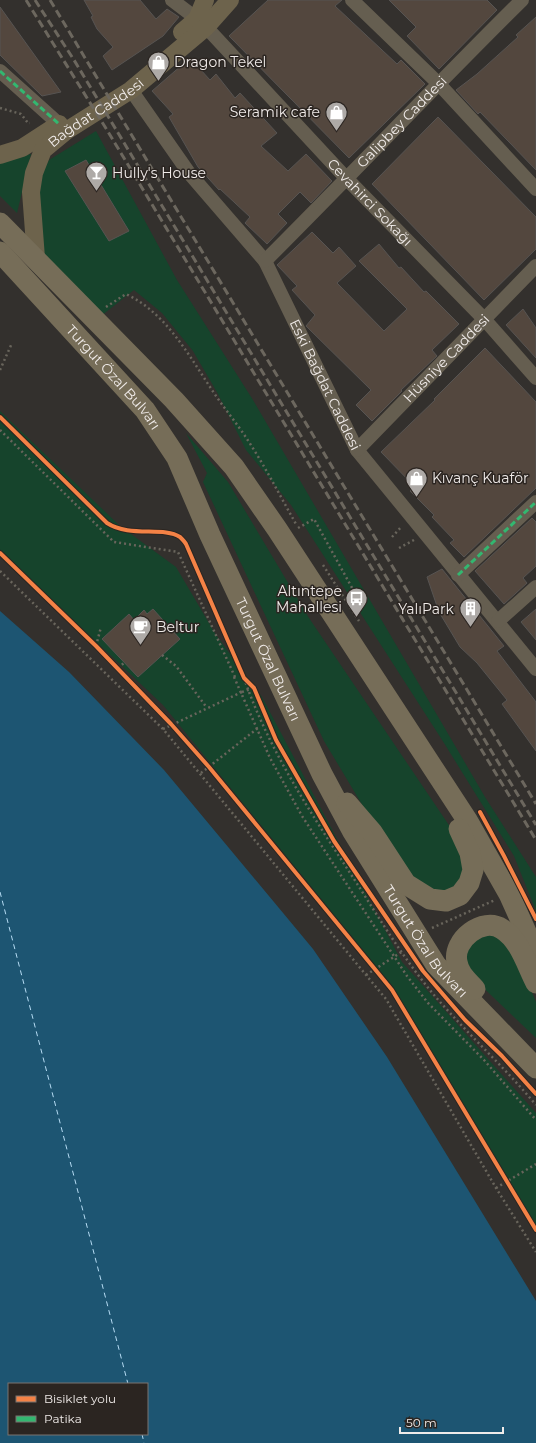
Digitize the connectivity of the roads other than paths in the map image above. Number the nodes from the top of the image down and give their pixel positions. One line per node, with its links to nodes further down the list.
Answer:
1 (172, 0): 6 (street, Cevahirci Sokağı)
2 (206, 0): 6 (main road)
3 (230, 0): 6 (main road, Bağdat Caddesi)
4 (352, 0): 8 (street)
5 (513, 3): 8 (street, Galipbey Caddesi)
6 (201, 23): 9 (main road, Bağdat Caddesi); 12 (street, Cevahirci Sokağı)
7 (0, 71): 10 (street, Bağdat Caddesi)
8 (438, 83): 12 (street, Galipbey Caddesi); 13 (street)
9 (128, 86): 10 (main road, Bağdat Caddesi); 16 (main road, Bağdat Caddesi); 17 (street, Eski Bağdat Caddesi)
10 (59, 124): 11 (main road, Bağdat Caddesi)
11 (0, 156)
12 (347, 179): 17 (street, Galipbey Caddesi); 19 (street, Cevahirci Sokağı)
13 (536, 189)
14 (0, 223): 16 (highway, Turgut Özal Bulvarı)
15 (0, 252): 28 (highway, Turgut Özal Bulvarı)
16 (36, 258): 26 (highway, Turgut Özal Bulvarı)
17 (265, 262): 21 (street, Eski Bağdat Caddesi)
18 (536, 266): 19 (street, Hüsniye Caddesi)
19 (484, 320): 20 (street, Cevahirci Sokağı); 21 (street, Hüsniye Caddesi)
20 (536, 378)
21 (356, 450): 23 (street, Eski Bağdat Caddesi)
22 (536, 502): 23 (street)
23 (458, 575): 25 (street, Eski Bağdat Caddesi)
24 (536, 587): 25 (street)
25 (498, 621): 27 (street, Eski Bağdat Caddesi)
26 (345, 634): 28 (highway); 29 (highway, Turgut Özal Bulvarı)
27 (536, 669)
28 (322, 774): 32 (highway, Turgut Özal Bulvarı)
29 (536, 954)
30 (536, 983): 31 (highway)
31 (536, 1062)
32 (536, 1068)

